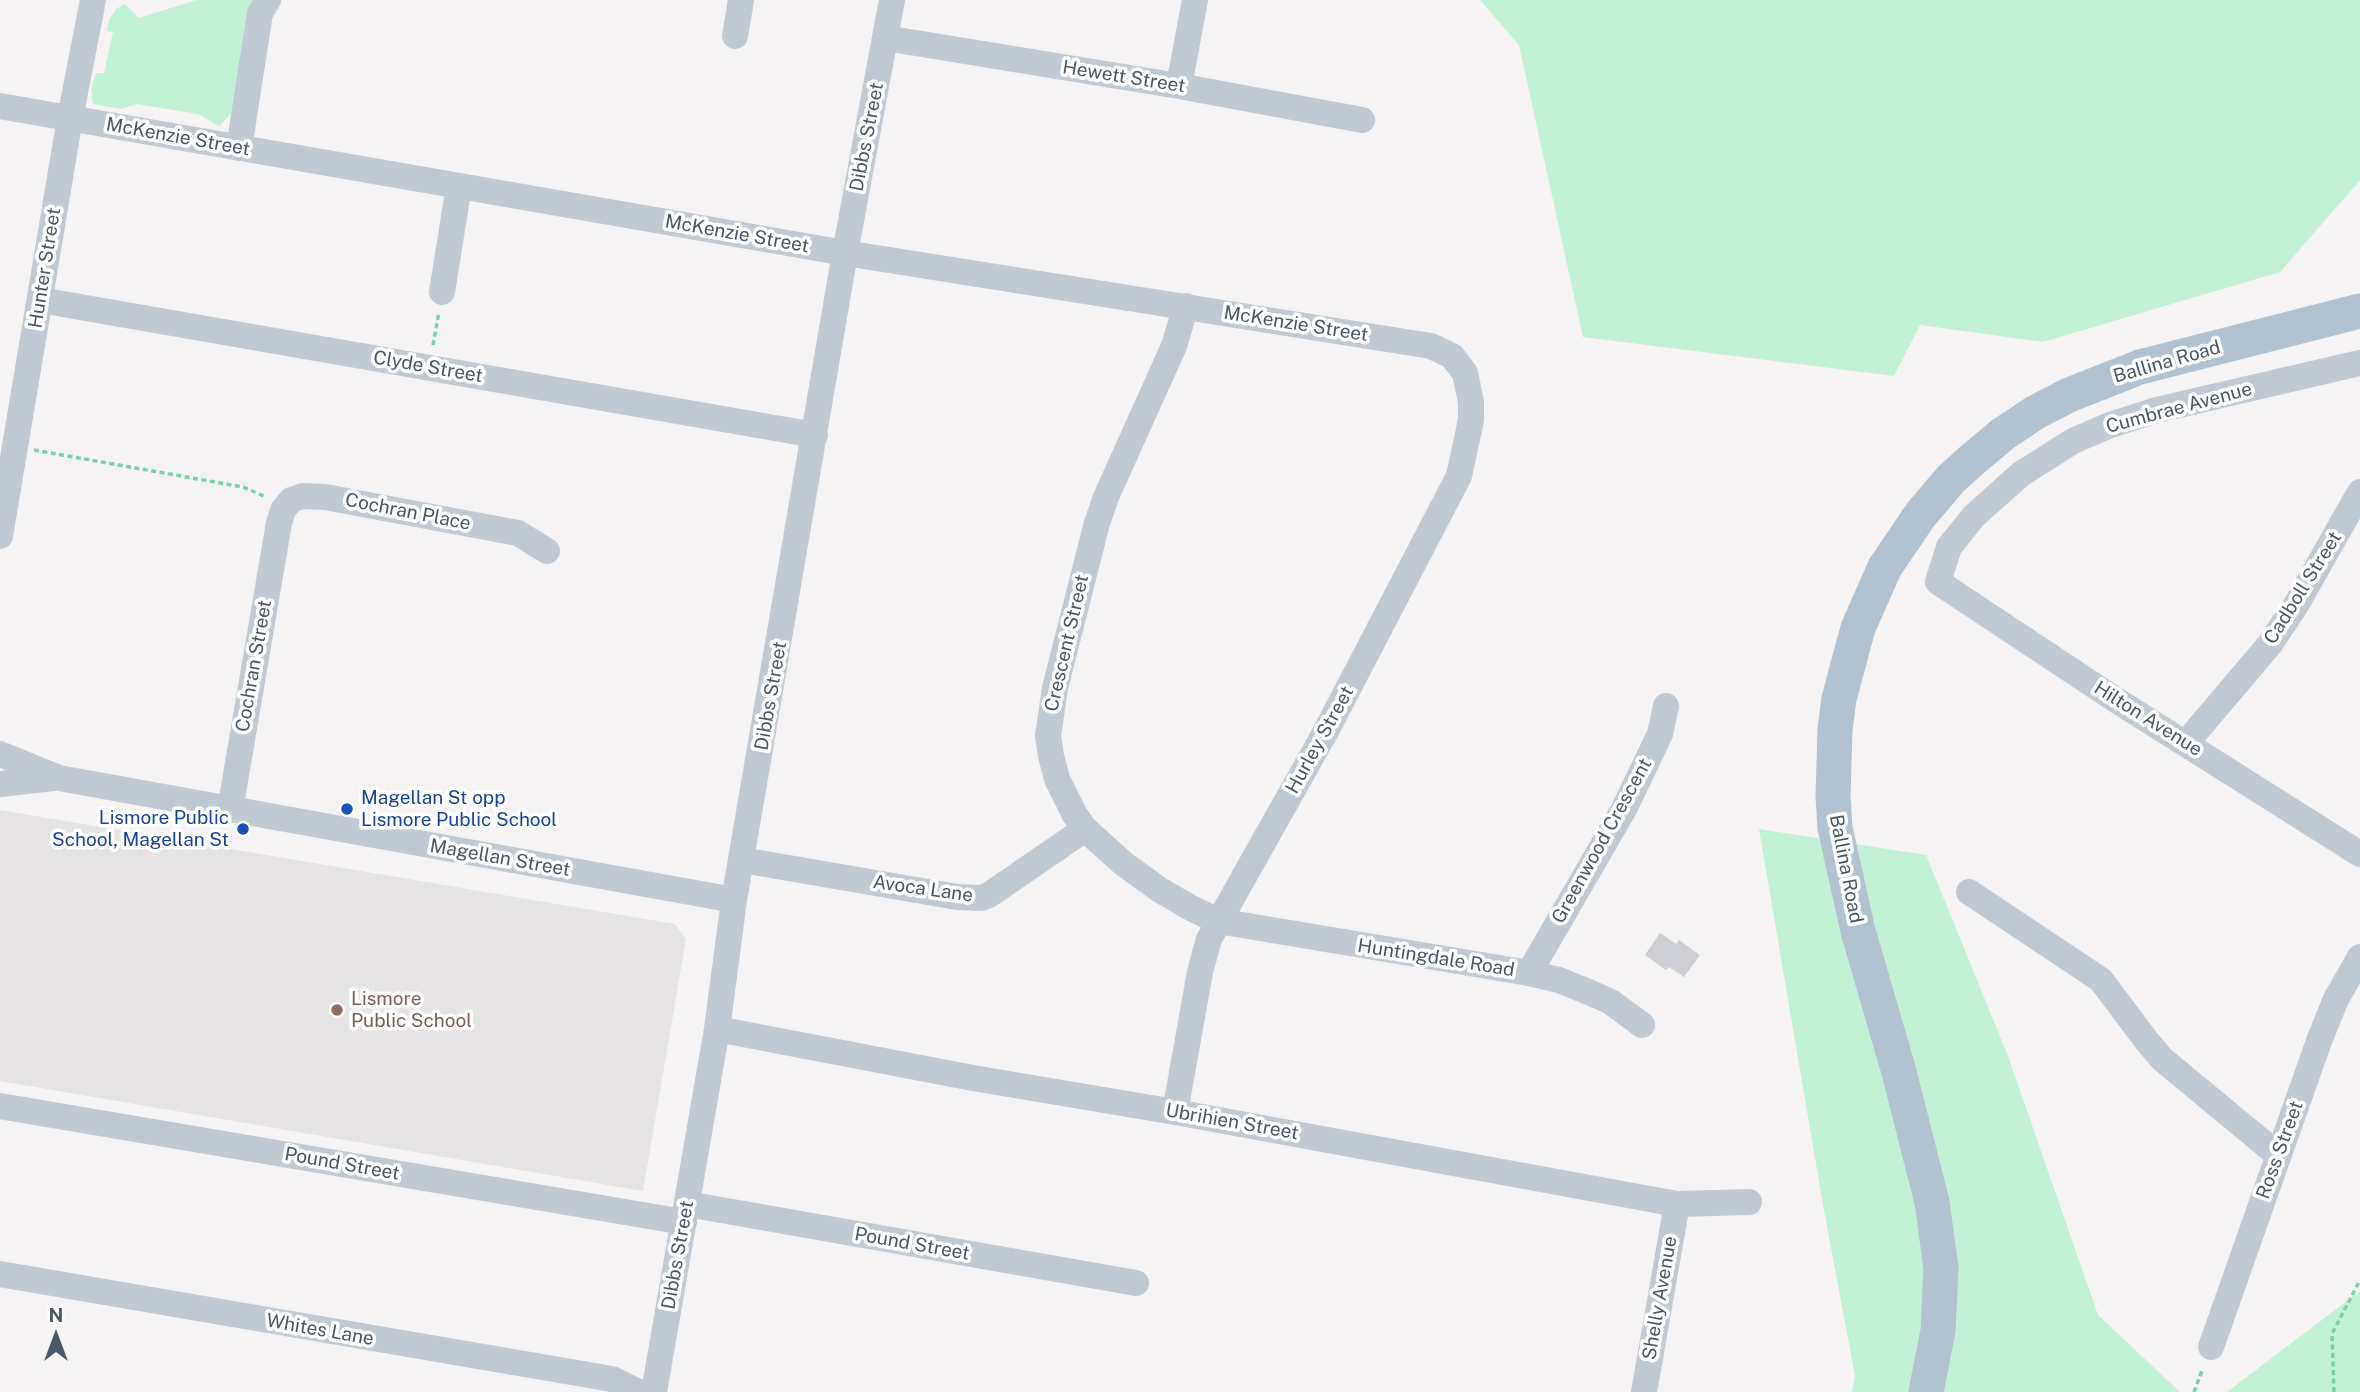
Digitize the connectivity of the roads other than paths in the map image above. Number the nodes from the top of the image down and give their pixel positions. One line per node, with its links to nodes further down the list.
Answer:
1 (268, 0): 12 (street)
2 (741, 0): 6 (street)
3 (892, 0): 7 (street, Dibbs Street)
4 (1195, 0): 8 (street)
5 (99, 2): 10 (street, Hunter Street)
6 (735, 36)
7 (885, 38): 8 (street, Hewett Street); 14 (street, Dibbs Street)
8 (1179, 86): 11 (street, Hewett Street)
9 (0, 106): 10 (street, McKenzie Street)
10 (70, 118): 12 (street, McKenzie Street); 16 (street, Hunter Street)
11 (1362, 120)
12 (239, 148): 13 (street, McKenzie Street)
13 (459, 186): 14 (street, McKenzie Street); 15 (street)
14 (845, 253): 17 (street, McKenzie Street); 21 (street, Dibbs Street)
15 (442, 292)
16 (40, 300): 21 (street, Clyde Street); 24 (street, Hunter Street)
17 (1186, 306): 20 (street, McKenzie Street); 33 (street, Crescent Street)
18 (2360, 311): 55 (main road, Ballina Road)
19 (2360, 363): 26 (street, Cumbrae Avenue)
20 (1465, 373): 38 (street, Hurley Street)
21 (816, 435): 35 (street, Dibbs Street)
22 (2360, 492): 28 (street, Cadboll Street)
23 (283, 514): 25 (street, Cochran Place); 32 (street, Cochran Street)
24 (0, 536)
25 (547, 551)
26 (1938, 582): 28 (street, Hilton Avenue)
27 (1666, 706): 40 (street, Greenwood Crescent)
28 (2186, 743): 34 (street, Hilton Avenue)
29 (0, 754): 30 (street, Magellan Street)
30 (60, 778): 31 (street, Magellan Street); 32 (street, Magellan Street)
31 (0, 784)
32 (230, 810): 37 (street, Magellan Street)
33 (1085, 829): 35 (street, Avoca Lane); 38 (street, Crescent Street)
34 (2360, 854)
35 (742, 860): 37 (street, Dibbs Street)
36 (1969, 892): 45 (street)
37 (734, 900): 42 (street, Dibbs Street)
38 (1218, 921): 40 (street, Huntingdale Road); 44 (street, Hurley Street)
39 (2360, 957): 45 (street, Ross Street)
40 (1529, 973): 41 (street, Huntingdale Road)
41 (1642, 1026)
42 (717, 1028): 44 (street, Ubrihien Street); 48 (street, Dibbs Street)
43 (0, 1106): 48 (street, Pound Street)
44 (1175, 1112): 47 (street, Ubrihien Street)
45 (2278, 1155): 51 (street, Ross Street)
46 (1749, 1202): 47 (street, Ubrihien Street)
47 (1677, 1204): 54 (street, Shelly Avenue)
48 (685, 1213): 50 (street, Pound Street); 53 (street, Dibbs Street)
49 (0, 1275): 52 (street, Whites Lane)
50 (1136, 1283)
51 (2211, 1347)
52 (638, 1392)
53 (654, 1392)
54 (1644, 1392)
55 (1926, 1392)

